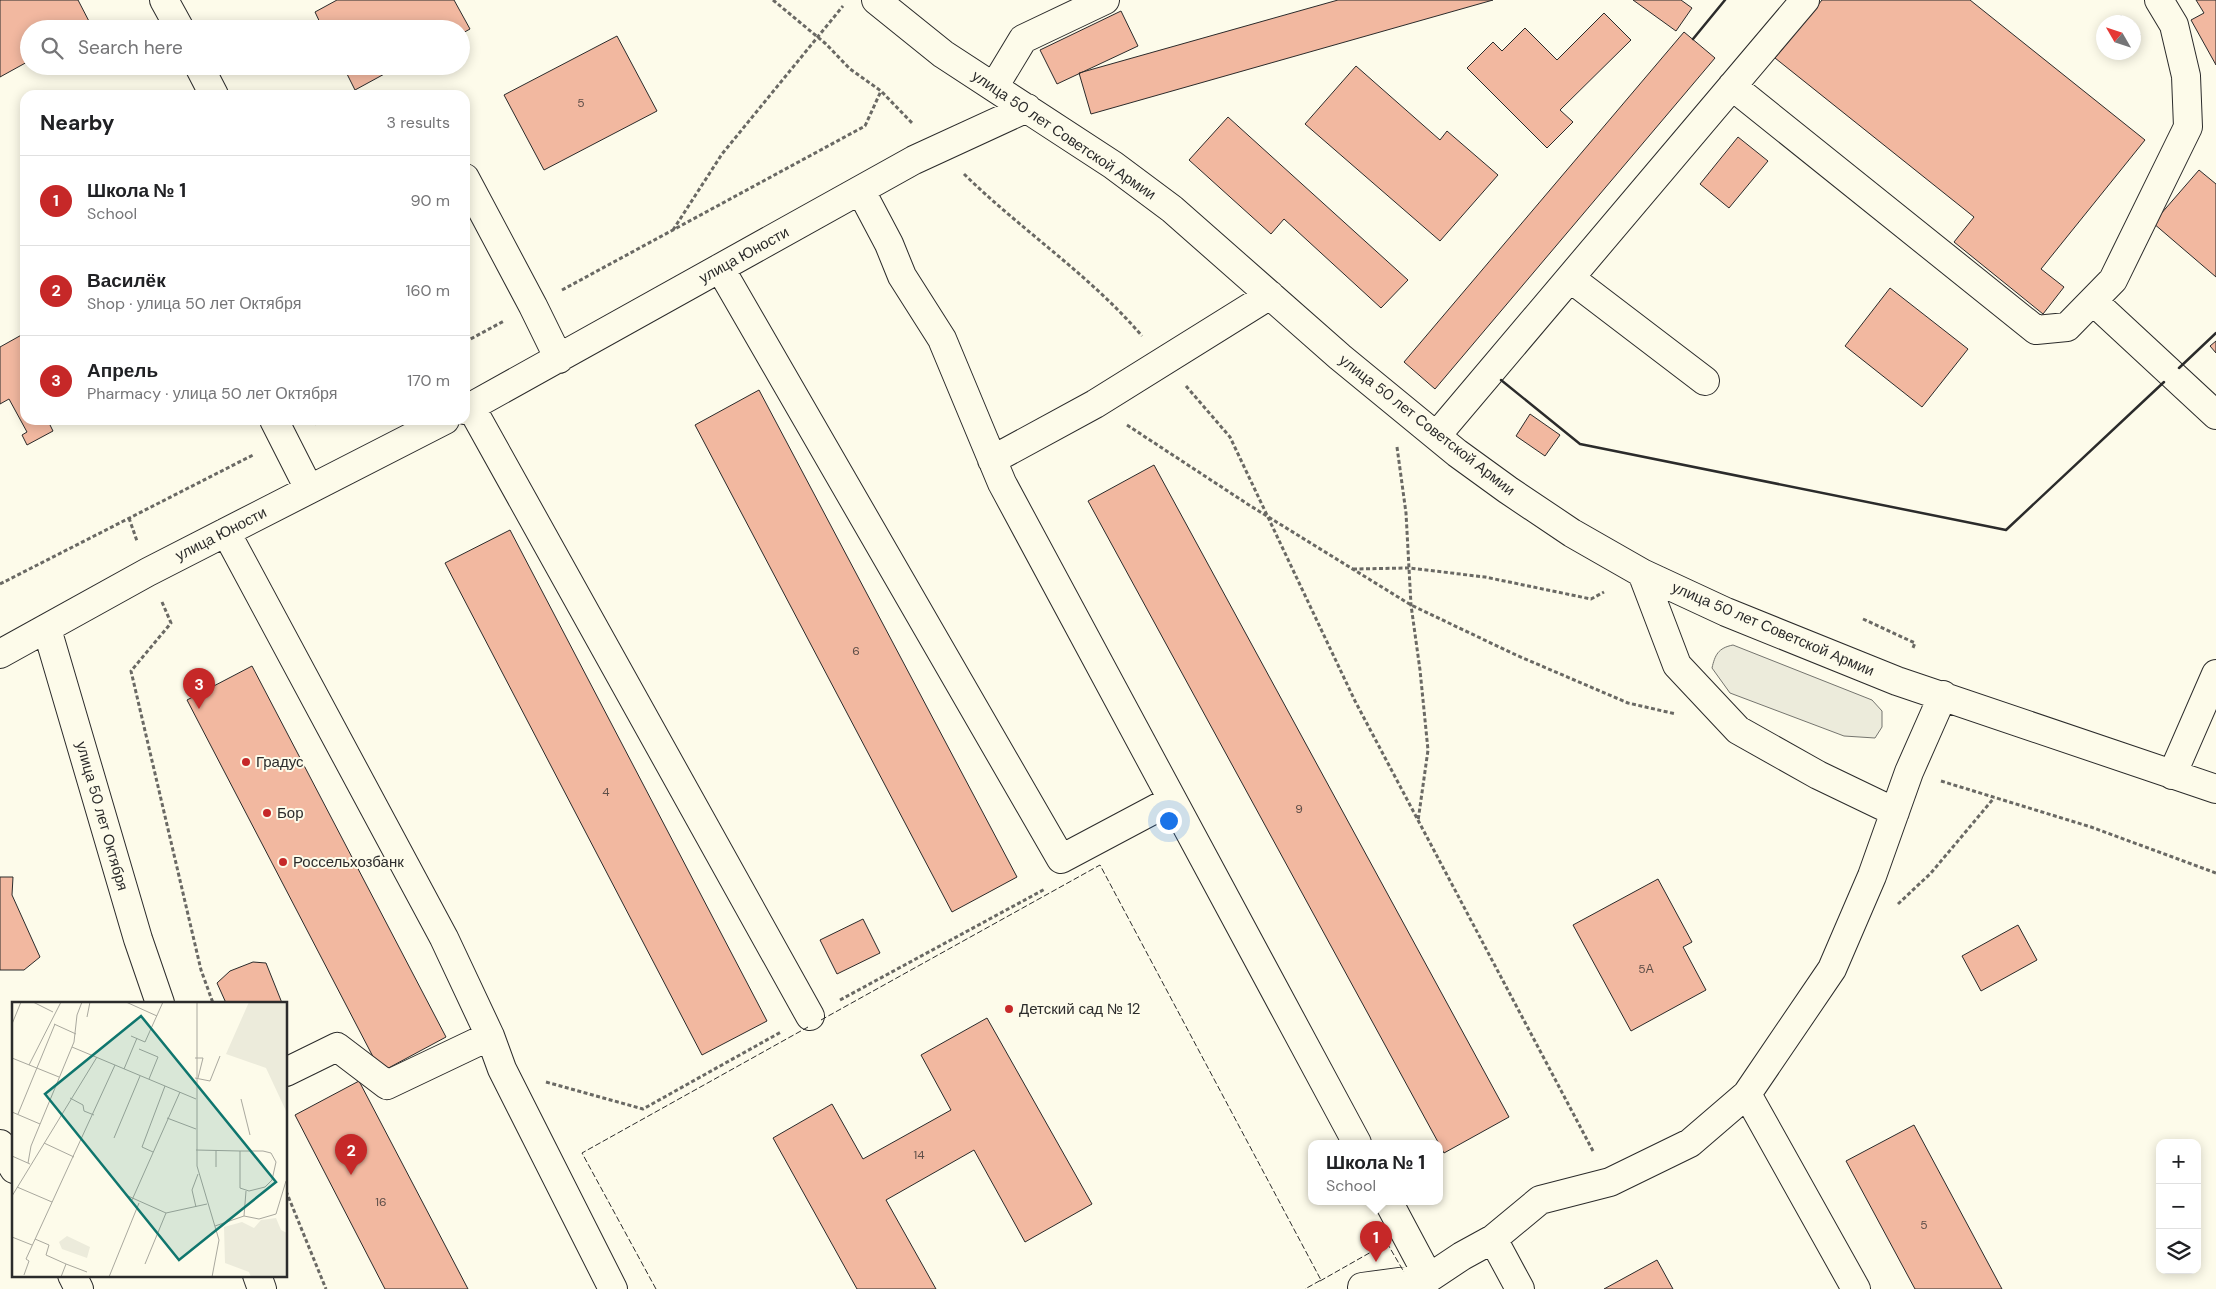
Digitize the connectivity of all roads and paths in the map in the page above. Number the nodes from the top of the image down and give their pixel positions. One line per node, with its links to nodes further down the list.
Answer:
1 (164, 0): 8 (street)
2 (773, 0): 9 (path)
3 (876, 0): 12 (street, улица 50 лет Советской Армии)
4 (1105, 0): 12 (street)
5 (1805, 0): 11 (street)
6 (2159, 0): 23 (street)
7 (848, 6): 9 (path)
8 (175, 20)
9 (817, 36): 14 (path); 19 (path)
10 (204, 75): 13 (street)
11 (1732, 86): 21 (street); 23 (street)
12 (994, 87): 15 (street, улица 50 лет Советской Армии)
13 (211, 90)
14 (881, 91): 16 (path); 19 (path)
15 (1027, 108): 16 (street, улица Юности); 22 (street, улица 50 лет Советской Армии)
16 (939, 149): 18 (street, улица Юности); 27 (path)
17 (470, 187): 24 (street)
18 (861, 191): 20 (street, улица Юности); 38 (street)
19 (672, 230): 24 (path)
20 (720, 268): 26 (street, улица Юности); 58 (street)
21 (1570, 278): 28 (street); 37 (street)
22 (1270, 295): 27 (street); 31 (street, улица 50 лет Советской Армии)
23 (2093, 301): 33 (street)
24 (533, 306): 25 (path); 26 (street)
25 (470, 339)
26 (559, 359): 30 (street, улица Юности)
27 (1164, 361): 29 (street); 40 (path)
28 (1705, 381)
29 (1095, 404): 38 (street); 40 (path)
30 (470, 407)
31 (1406, 411): 37 (street, улица 50 лет Советской Армии); 44 (path)
32 (470, 412): 65 (street)
33 (2216, 415)
34 (300, 425): 36 (path)
35 (435, 425): 39 (street, улица Юности)
36 (279, 430): 39 (street); 41 (path)
37 (1437, 436): 46 (street, улица 50 лет Советской Армии)
38 (992, 460): 58 (street)
39 (309, 489): 42 (street, улица Юности)
40 (1269, 517): 43 (path); 60 (path)
41 (129, 518): 45 (path); 47 (path)
42 (226, 532): 45 (street, улица Юности); 66 (street)
43 (1352, 568): 44 (path); 48 (path)
44 (1409, 568): 46 (path); 48 (path)
45 (148, 572): 49 (street, улица Юности); 64 (path)
46 (1642, 573): 52 (street, улица 50 лет Советской Армии); 59 (street)
47 (0, 584)
48 (1411, 605): 53 (path); 60 (path)
49 (47, 629): 50 (street, улица Юности); 63 (street, улица 50 лет Октября)
50 (0, 654)
51 (2216, 674): 55 (street)
52 (1943, 695): 54 (street); 55 (street, улица 50 лет Советской Армии)
53 (1683, 716)
54 (1909, 772): 57 (path); 59 (street)
55 (2172, 775): 56 (street, улица 50 лет Советской Армии)
56 (2216, 789)
57 (1994, 798): 61 (path); 62 (path)
58 (1172, 800): 69 (street)
59 (1895, 812): 68 (street)
60 (1418, 821): 72 (path)
61 (2216, 873)
62 (1892, 910)
63 (160, 1002)
64 (214, 1002)
65 (810, 1016)
66 (490, 1036): 67 (street); 83 (street)
67 (288, 1071)
68 (1747, 1094): 72 (street); 85 (street)
69 (1355, 1140)
70 (0, 1144): 71 (street)
71 (12, 1165)
72 (1610, 1182): 75 (street)
73 (288, 1196): 82 (path)
74 (1390, 1205): 78 (street)
75 (1493, 1240): 78 (street); 84 (street)
76 (72, 1276): 80 (street)
77 (257, 1276): 81 (street)
78 (1429, 1278): 79 (street)
79 (1362, 1287)
80 (79, 1289)
81 (262, 1289)
82 (326, 1289)
83 (613, 1289)
84 (1520, 1289)
85 (1856, 1289)

